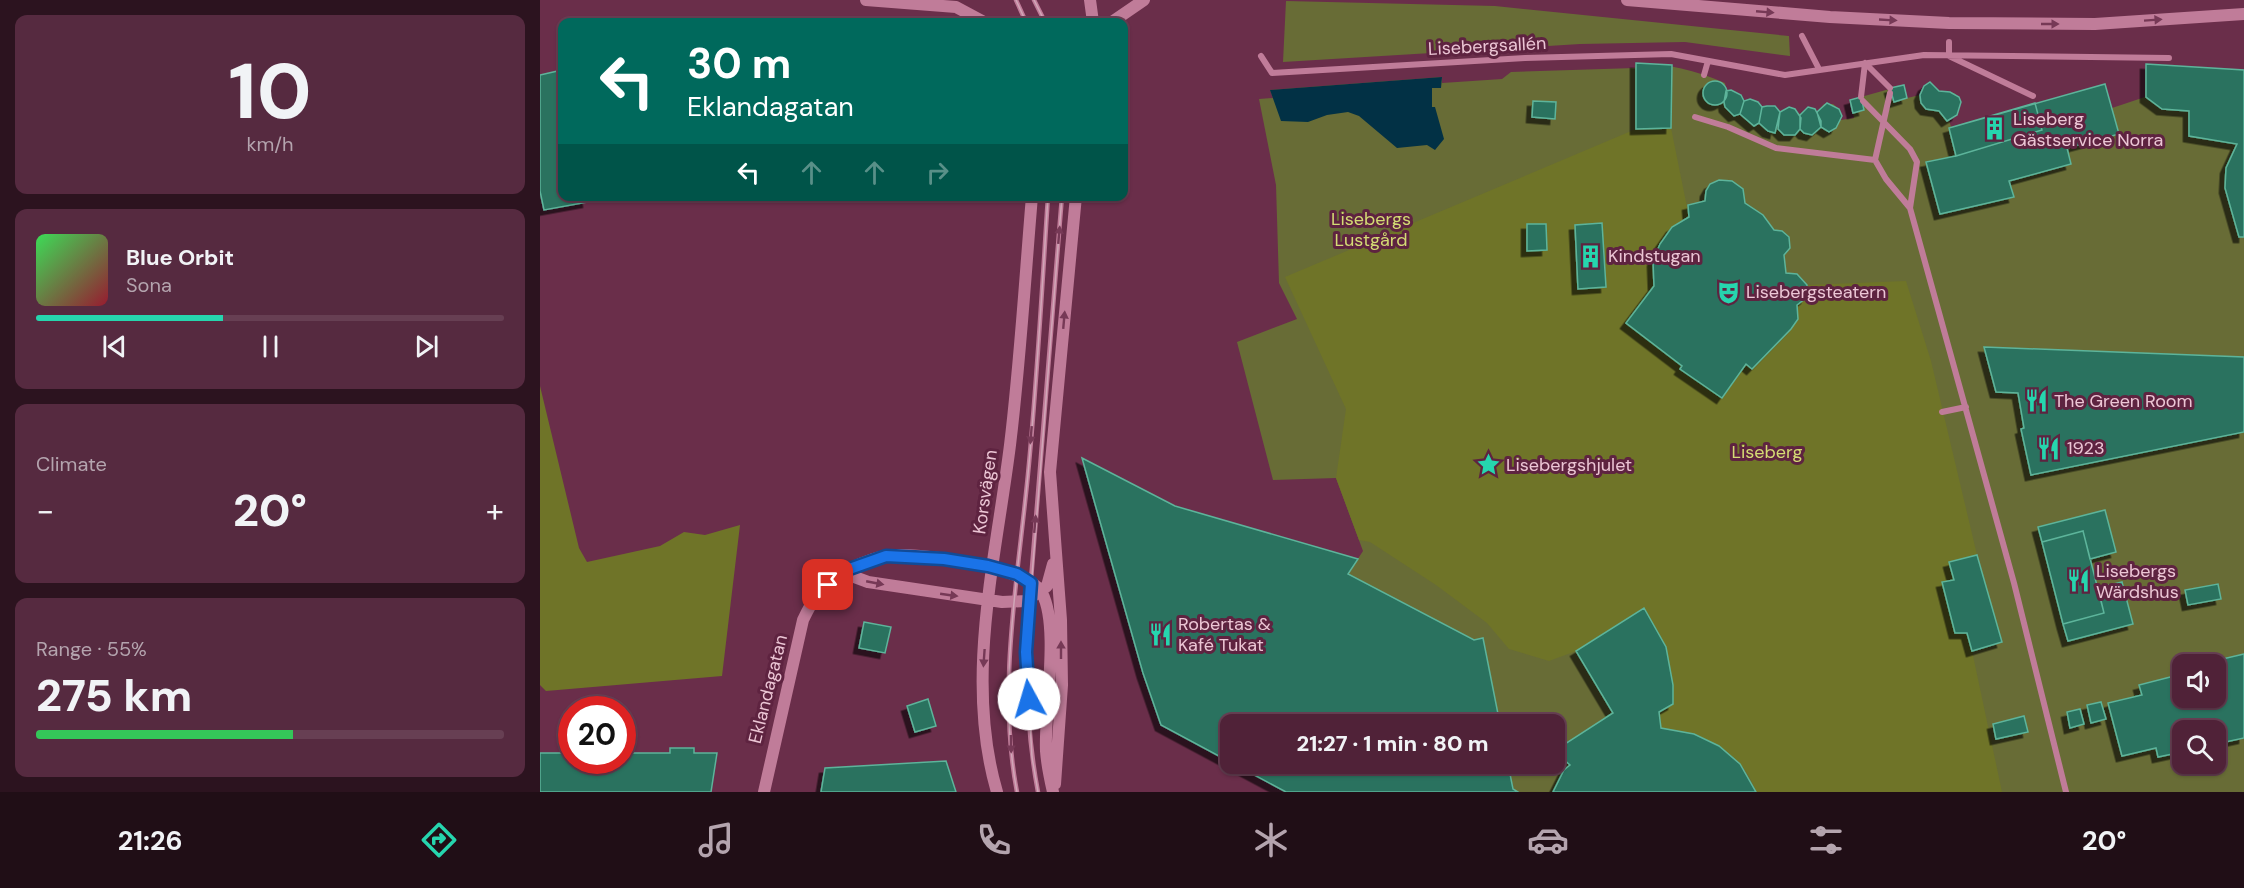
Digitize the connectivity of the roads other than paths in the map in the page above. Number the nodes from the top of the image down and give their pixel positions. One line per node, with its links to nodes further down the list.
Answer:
1 (866, 0): 9 (main road)
2 (1016, 0): 10 (lane)
3 (1034, 0): 11 (lane)
4 (1090, 0): 12 (main road)
5 (1144, 0): 13 (main road)
6 (1627, 0): 7 (main road)
7 (1642, 0): 8 (main road, one-way to 8)
8 (2244, 14)
9 (977, 18)
10 (1024, 18)
11 (1043, 18)
12 (1092, 18)
13 (1118, 18)
14 (1802, 36): 21 (street)
15 (1949, 42): 17 (street)
16 (1261, 56): 19 (street, Lisebergsallén)
17 (1949, 56): 18 (street, Lisebergsallén); 20 (street, Lisebergsallén); 23 (street)
18 (2169, 58)
19 (1708, 61): 21 (street, Lisebergsallén); 22 (street)
20 (1865, 63): 21 (street, Lisebergsallén); 25 (street); 25 (street)
21 (1819, 69)
22 (1704, 75)
23 (2033, 96)
24 (1695, 117): 26 (street)
25 (1883, 124): 26 (street); 31 (street)
26 (1875, 159): 31 (street)
27 (1032, 201): 36 (main road, Korsvägen)
28 (1048, 201): 38 (lane, one-way to 38)
29 (1062, 201): 32 (lane, one-way to 29)
30 (1075, 201): 32 (main road, one-way to 30)
31 (1910, 208): 33 (street)
32 (1053, 378): 35 (main road); 39 (lane, one-way to 32)
33 (1966, 407): 34 (street); 48 (street)
34 (1942, 412)
35 (1055, 556): 39 (main road); 47 (main road, one-way to 35)
36 (993, 568): 37 (main road, Eklandagatan); 38 (main road, Eklandagatan); 41 (main road, Korsvägen)
37 (841, 572): 41 (main road, one-way to 41); 43 (main road, Eklandagatan)
38 (1017, 574): 39 (main road, Eklandagatan); 42 (lane)
39 (1036, 586): 40 (main road); 47 (main road)
40 (1030, 598): 42 (main road); 46 (lane)
41 (989, 600): 42 (main road); 44 (main road, Korsvägen, one-way to 44)
42 (1014, 602): 45 (lane, one-way to 45)
43 (764, 792)
44 (997, 792)
45 (1017, 792)
46 (1038, 792)
47 (1053, 792)
48 (2066, 792)

